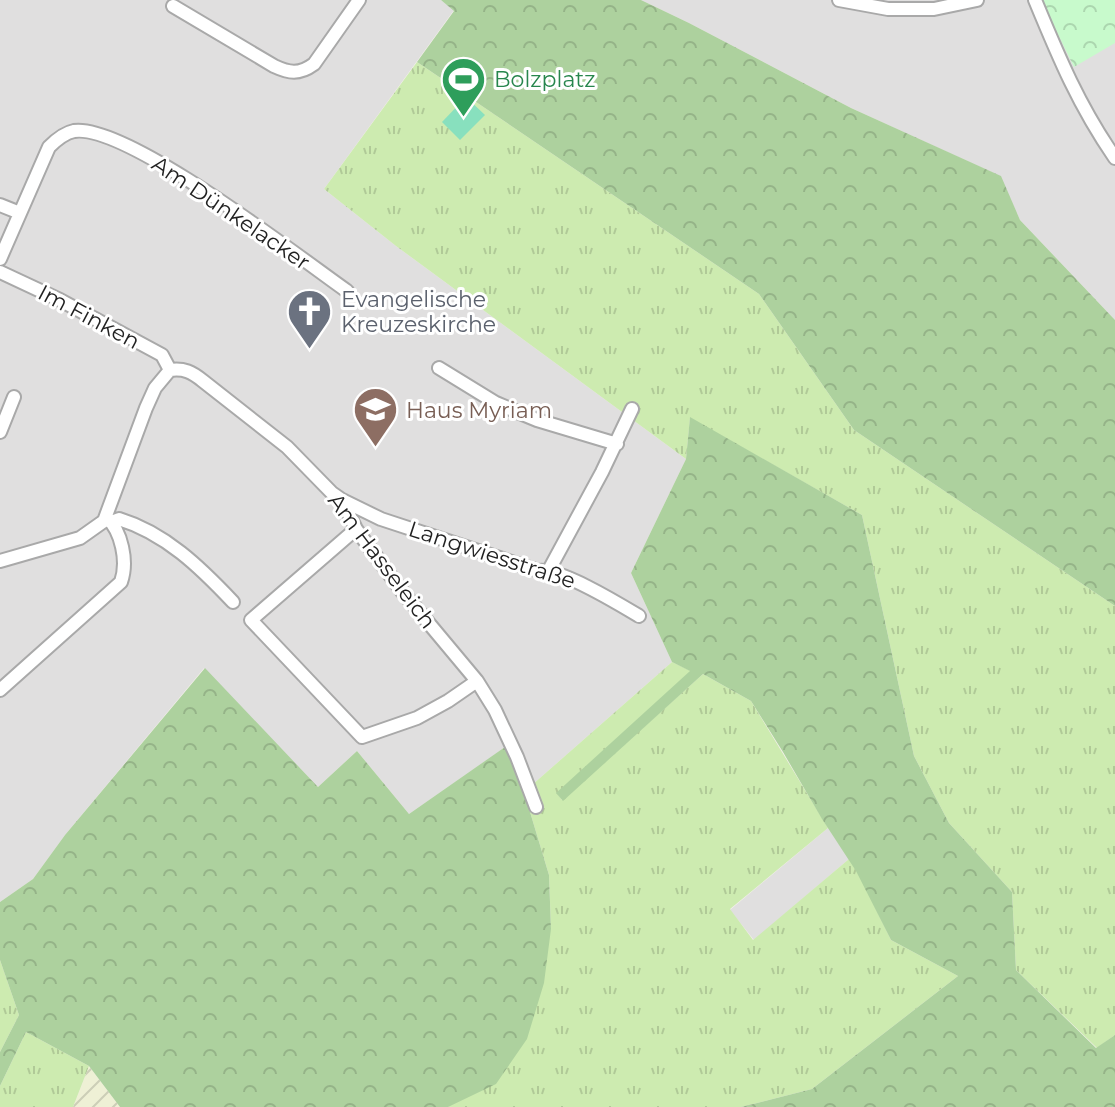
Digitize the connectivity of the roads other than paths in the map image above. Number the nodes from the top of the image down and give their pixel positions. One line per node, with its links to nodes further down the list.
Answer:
1 (359, 0): 5 (street)
2 (839, 0): 3 (street)
3 (977, 0)
4 (1035, 0): 6 (street)
5 (173, 6)
6 (1115, 158)
7 (0, 205): 8 (street)
8 (20, 213): 9 (street, Am Dünkelacker); 11 (street, Am Dünkelacker)
9 (0, 259)
10 (0, 272): 13 (street, Im Finken)
11 (347, 291)
12 (439, 368): 17 (street)
13 (170, 370): 18 (street, Am Hasseleich); 19 (street)
14 (14, 397): 16 (street)
15 (632, 409): 17 (street)
16 (0, 432)
17 (617, 444): 22 (street)
18 (342, 500): 20 (street, Am Hasseleich); 22 (street, Langwiesstraße)
19 (109, 519): 21 (street); 23 (street); 26 (street)
20 (356, 529): 25 (street, Am Hasseleich); 25 (street)
21 (0, 561)
22 (549, 570): 24 (street, Langwiesstraße)
23 (233, 602)
24 (639, 616)
25 (477, 681): 27 (street, Am Hasseleich)
26 (0, 690)
27 (536, 807)

